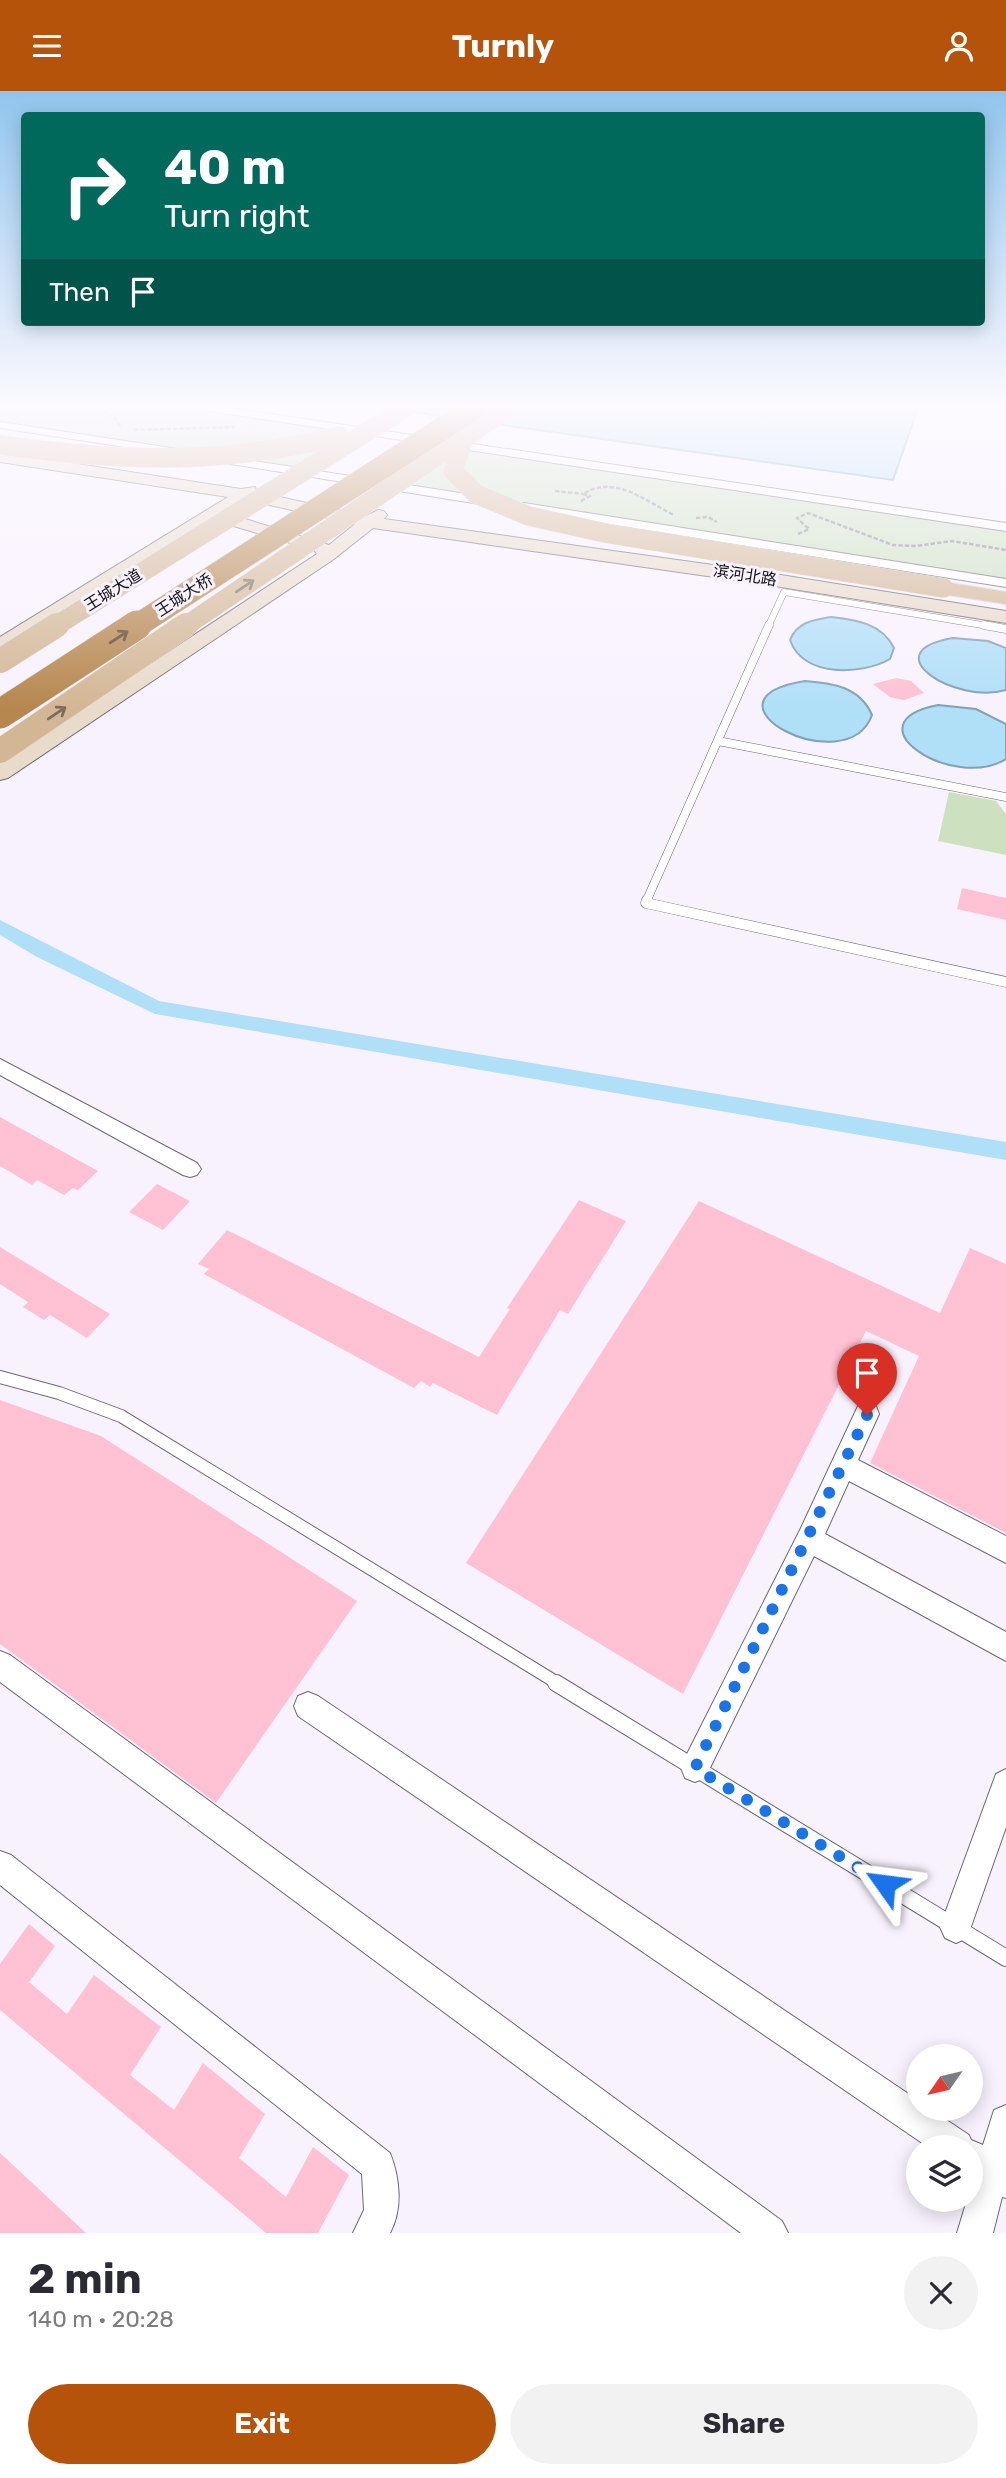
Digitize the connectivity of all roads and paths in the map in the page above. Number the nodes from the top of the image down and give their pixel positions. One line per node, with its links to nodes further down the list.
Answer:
1 (221, 508): 13 (main road)
2 (244, 508): 28 (main road, 王城大道, bridge)
3 (285, 508): 29 (highway, 王城大桥)
4 (319, 508): 30 (highway, 王城大桥, one-way to 4, bridge)
5 (336, 508): 14 (main road, 滨河北路)
6 (360, 508): 32 (main road, one-way to 6, bridge)
7 (508, 508): 23 (main road, bridge)
8 (532, 508): 12 (street)
9 (582, 508): 12 (path)
10 (661, 508): 15 (path)
11 (878, 508): 18 (street)
12 (577, 515): 22 (street)
13 (206, 517): 21 (main road); 27 (main road)
14 (376, 517): 21 (main road); 24 (main road, 滨河北路); 25 (main road, 滨河北路)
15 (680, 517)
16 (691, 518): 17 (path)
17 (723, 525)
18 (1006, 527)
19 (789, 534): 20 (path)
20 (1006, 550)
21 (327, 555): 33 (main road)
22 (1006, 583)
23 (1006, 598)
24 (1006, 610)
25 (1006, 617)
26 (1006, 629): 31 (lane)
27 (0, 646)
28 (0, 661)
29 (0, 690)
30 (0, 713)
31 (718, 741): 34 (lane); 35 (lane)
32 (0, 751)
33 (0, 772)
34 (1006, 797)
35 (1006, 982)
36 (0, 1066): 37 (street)
37 (190, 1169)
38 (0, 1377): 46 (lane)
39 (867, 1415): 40 (street)
40 (843, 1465): 41 (street); 42 (street)
41 (809, 1539): 43 (street); 46 (street)
42 (1006, 1550)
43 (1006, 1647)
44 (0, 1665): 55 (street)
45 (308, 1706): 52 (street)
46 (695, 1768): 49 (lane)
47 (1006, 1784): 49 (street)
48 (0, 1866): 54 (street)
49 (956, 1927): 50 (lane)
50 (1006, 1958)
51 (1006, 2122): 53 (street)
52 (939, 2135)
53 (990, 2170): 56 (street)
54 (371, 2233)
55 (770, 2233)
56 (975, 2233)

